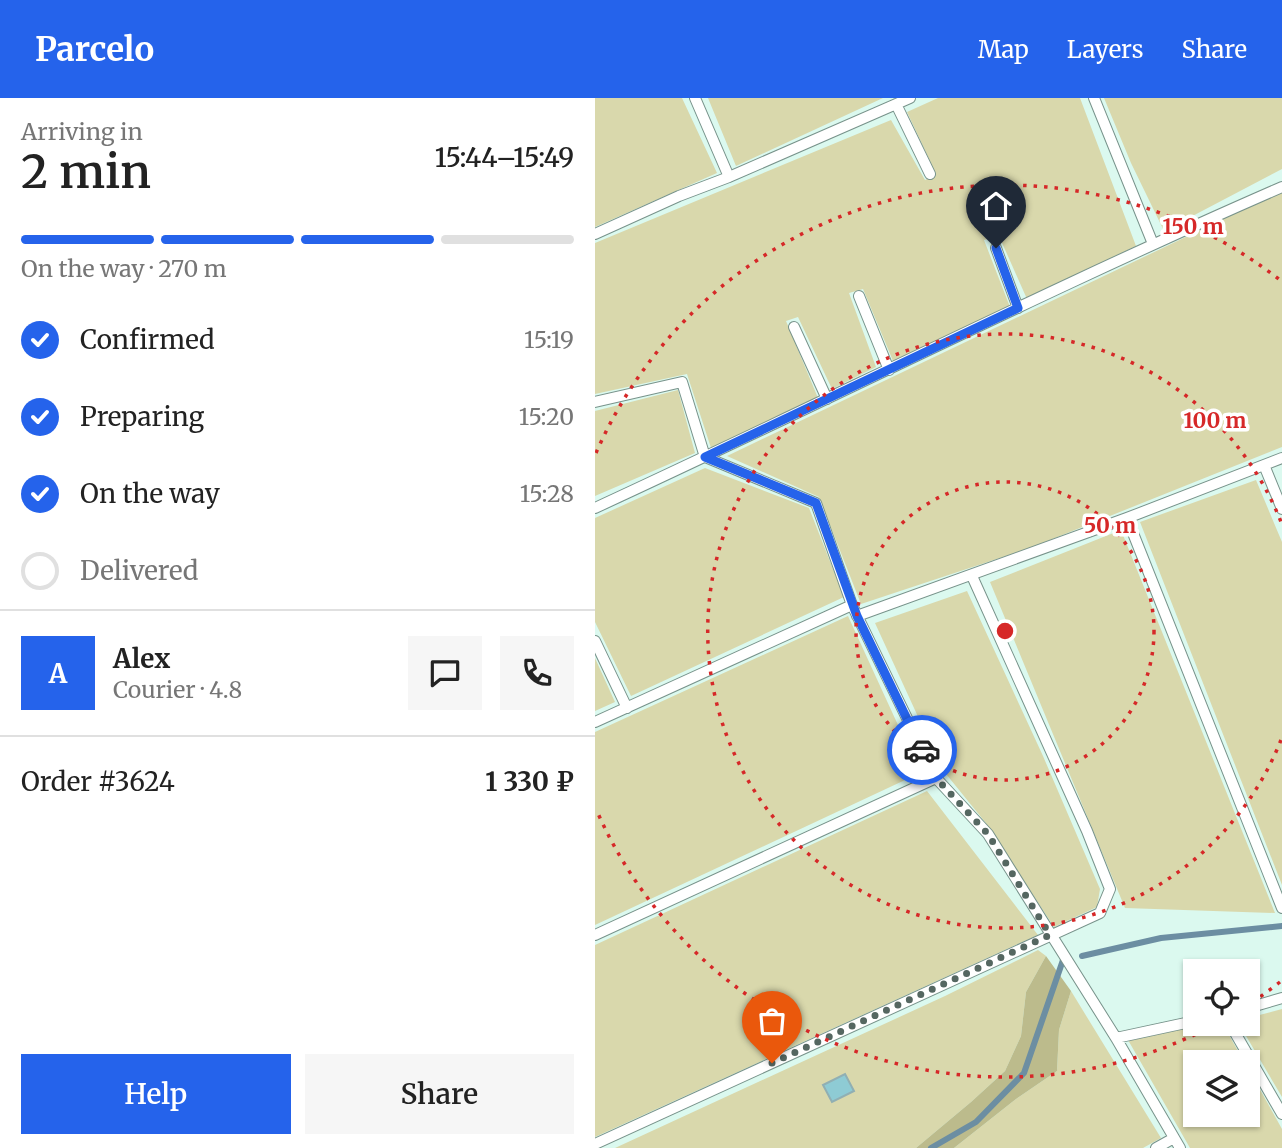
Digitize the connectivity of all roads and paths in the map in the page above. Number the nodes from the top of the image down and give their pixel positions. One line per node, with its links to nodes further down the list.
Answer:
1 (695, 98): 6 (lane)
2 (910, 98): 4 (lane)
3 (1094, 98): 9 (lane)
4 (895, 104): 5 (lane); 6 (lane)
5 (930, 174)
6 (729, 177): 8 (lane)
7 (1282, 187): 9 (lane)
8 (595, 234)
9 (1153, 244): 12 (lane)
10 (996, 248): 12 (lane)
11 (859, 296): 14 (lane)
12 (1018, 308): 14 (lane)
13 (794, 327): 15 (lane)
14 (889, 370): 15 (lane)
15 (827, 399): 17 (lane)
16 (595, 402): 17 (lane)
17 (705, 457): 20 (lane); 24 (lane)
18 (1282, 458): 19 (lane)
19 (1264, 466): 21 (lane); 22 (lane)
20 (595, 508)
21 (1282, 509)
22 (1127, 518): 23 (lane); 30 (lane)
23 (972, 576): 25 (lane); 32 (lane)
24 (852, 605): 25 (lane); 27 (lane)
25 (857, 616): 29 (lane)
26 (595, 641): 27 (lane)
27 (627, 708): 28 (lane)
28 (595, 722)
29 (936, 778): 31 (lane); 32 (lane)
30 (1282, 908)
31 (595, 935)
32 (1050, 935): 37 (lane); 40 (lane)
33 (1282, 998): 34 (lane)
34 (1260, 1004)
35 (1183, 1024): 37 (lane)
36 (1237, 1036): 38 (lane)
37 (1116, 1038): 39 (lane)
38 (1282, 1114)
39 (1177, 1143): 41 (lane)
40 (595, 1144)
41 (1156, 1148)

